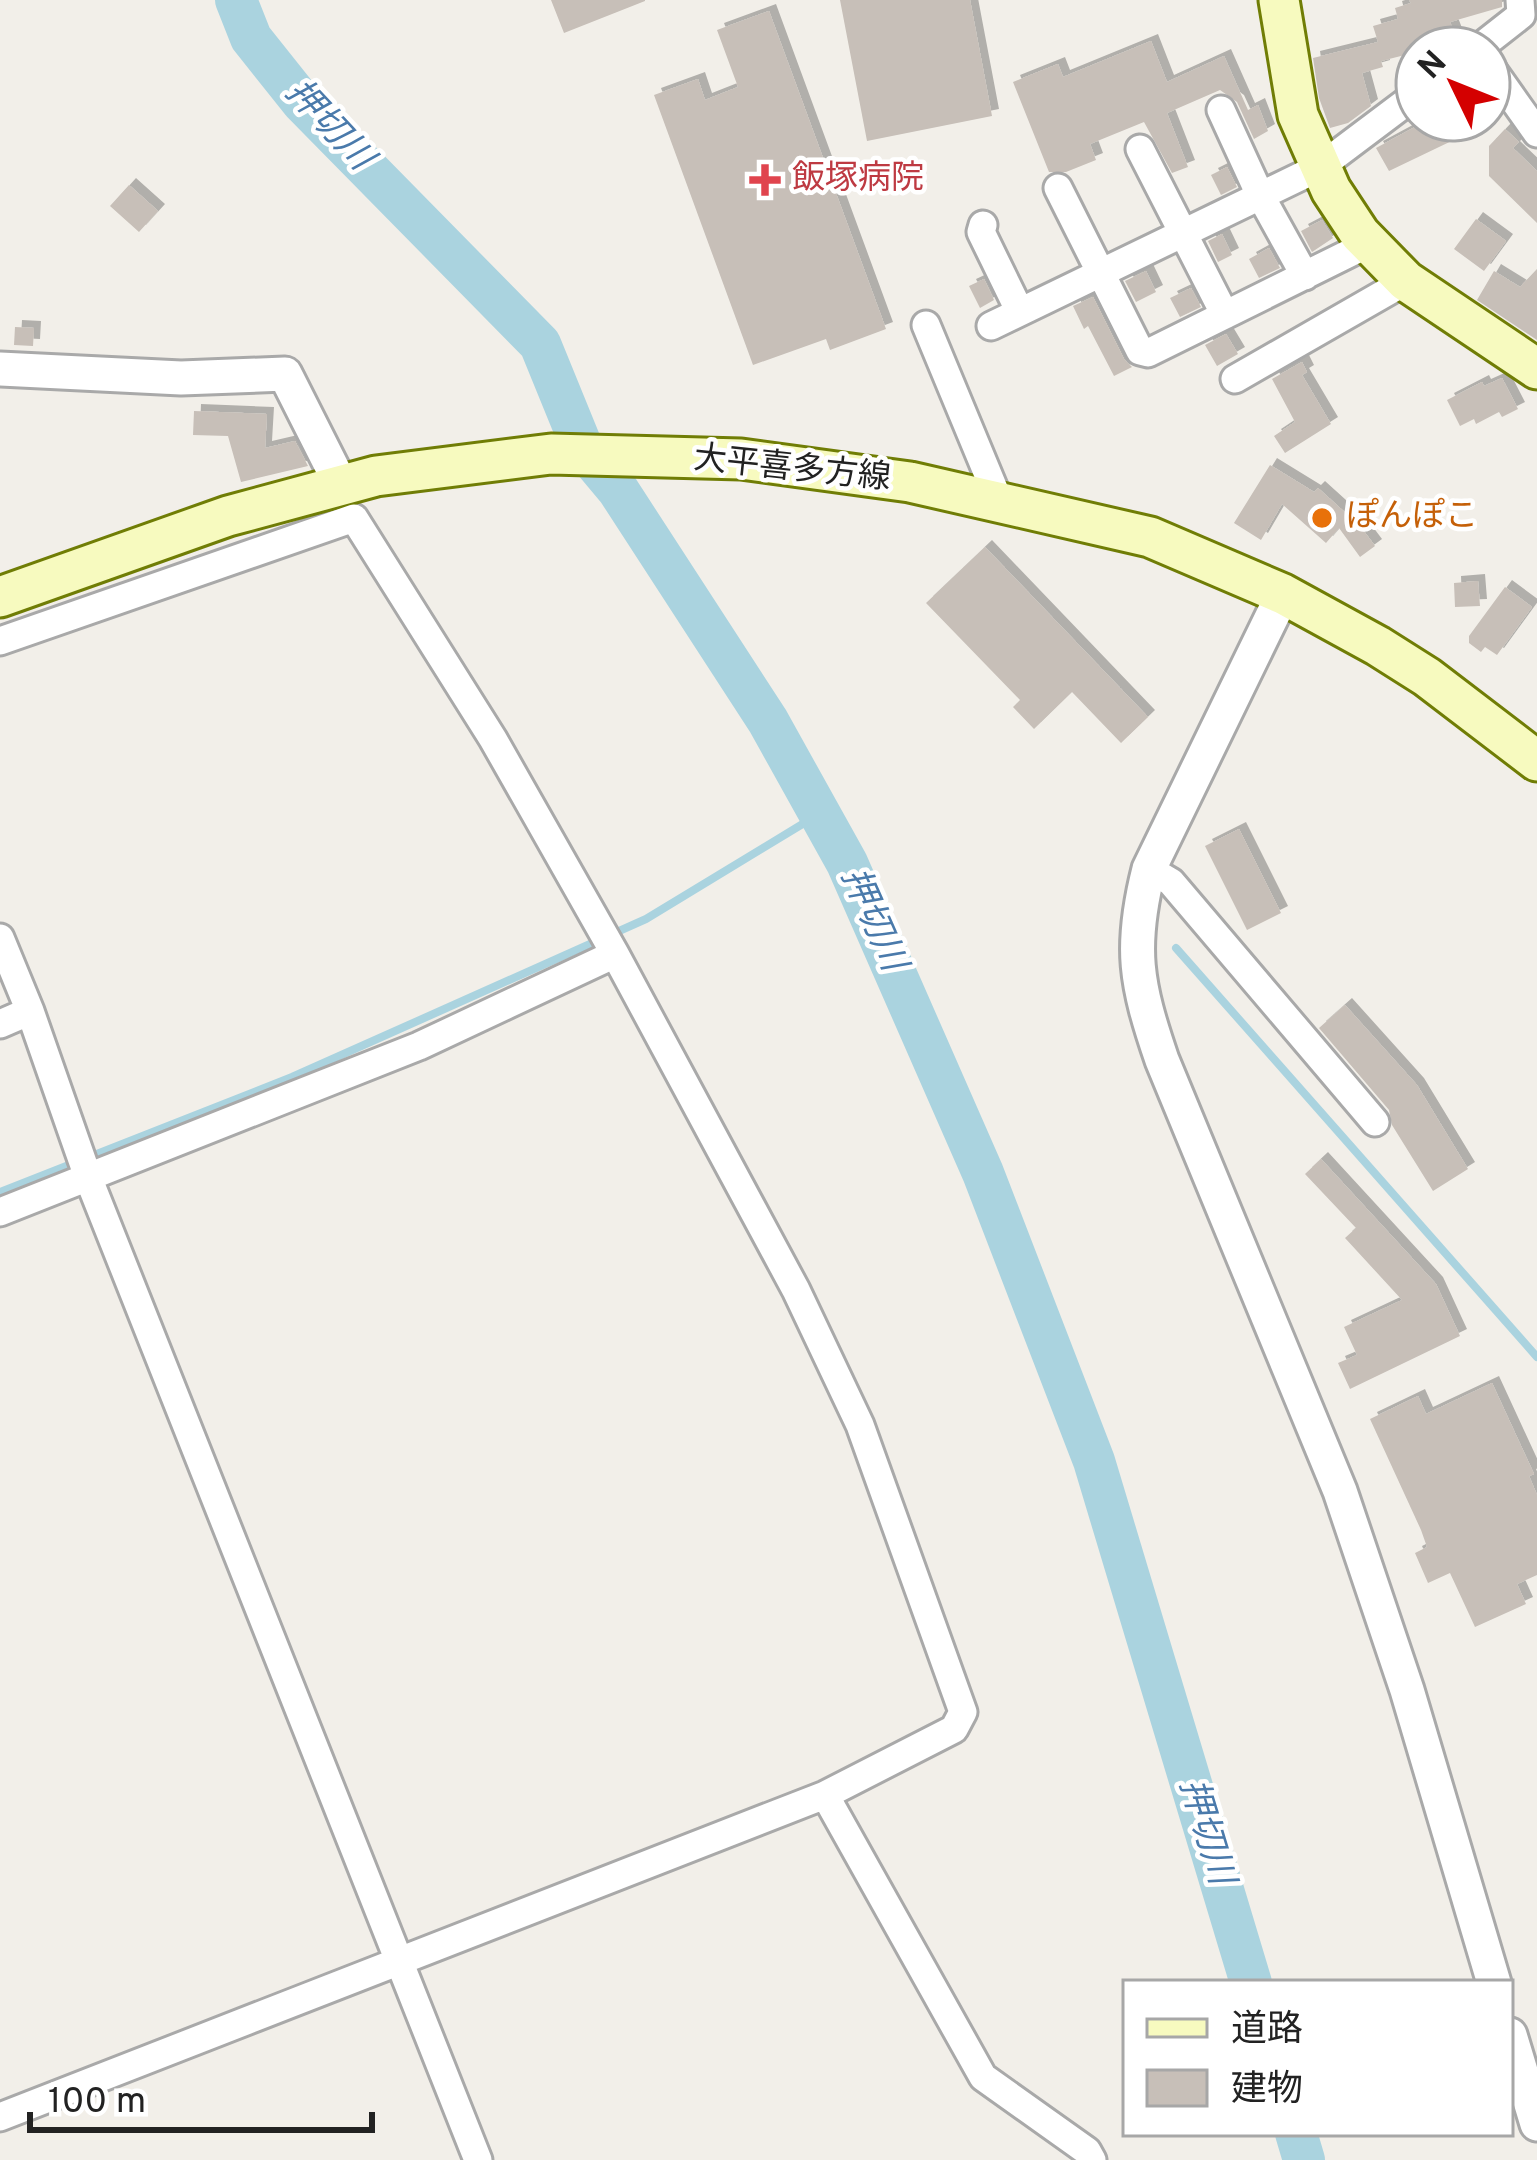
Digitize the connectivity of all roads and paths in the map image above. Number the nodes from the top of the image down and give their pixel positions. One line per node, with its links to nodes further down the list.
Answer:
1 (1280, 0): 7 (main road)
2 (1513, 100): 5 (street)
3 (1221, 110): 9 (street)
4 (1393, 112): 7 (street)
5 (1537, 134)
6 (1140, 148): 11 (street)
7 (1320, 166): 9 (street); 12 (main road)
8 (1058, 188): 13 (street)
9 (1259, 194): 11 (street); 14 (street)
10 (983, 225): 16 (street)
11 (1180, 232): 13 (street); 17 (street)
12 (1368, 244): 14 (street); 15 (main road)
13 (1100, 271): 16 (street); 17 (street)
14 (1305, 275): 17 (street)
15 (1406, 281): 21 (main road); 22 (street)
16 (1019, 310): 19 (street)
17 (1226, 315)
18 (926, 325): 24 (street)
19 (992, 326)
20 (0, 369): 23 (street)
21 (1537, 369)
22 (1234, 379)
23 (358, 481): 24 (main road, 大平喜多方線); 26 (main road, 大平喜多方線)
24 (999, 501): 25 (main road, 大平喜多方線)
25 (1283, 594): 28 (main road, 大平喜多方線); 29 (street)
26 (0, 597)
27 (0, 641): 31 (street)
28 (1537, 760)
29 (1149, 869): 34 (street); 39 (street)
30 (0, 938): 32 (street)
31 (616, 954): 35 (street); 37 (street)
32 (30, 1011): 33 (street); 35 (street)
33 (0, 1024)
34 (1375, 1122)
35 (88, 1177): 36 (street); 38 (street)
36 (0, 1212)
37 (825, 1795): 38 (street); 44 (street)
38 (401, 1963): 41 (street); 43 (street)
39 (1493, 1980)
40 (1513, 2045): 42 (street)
41 (0, 2117)
42 (1537, 2124)
43 (478, 2160)
44 (1092, 2160)

